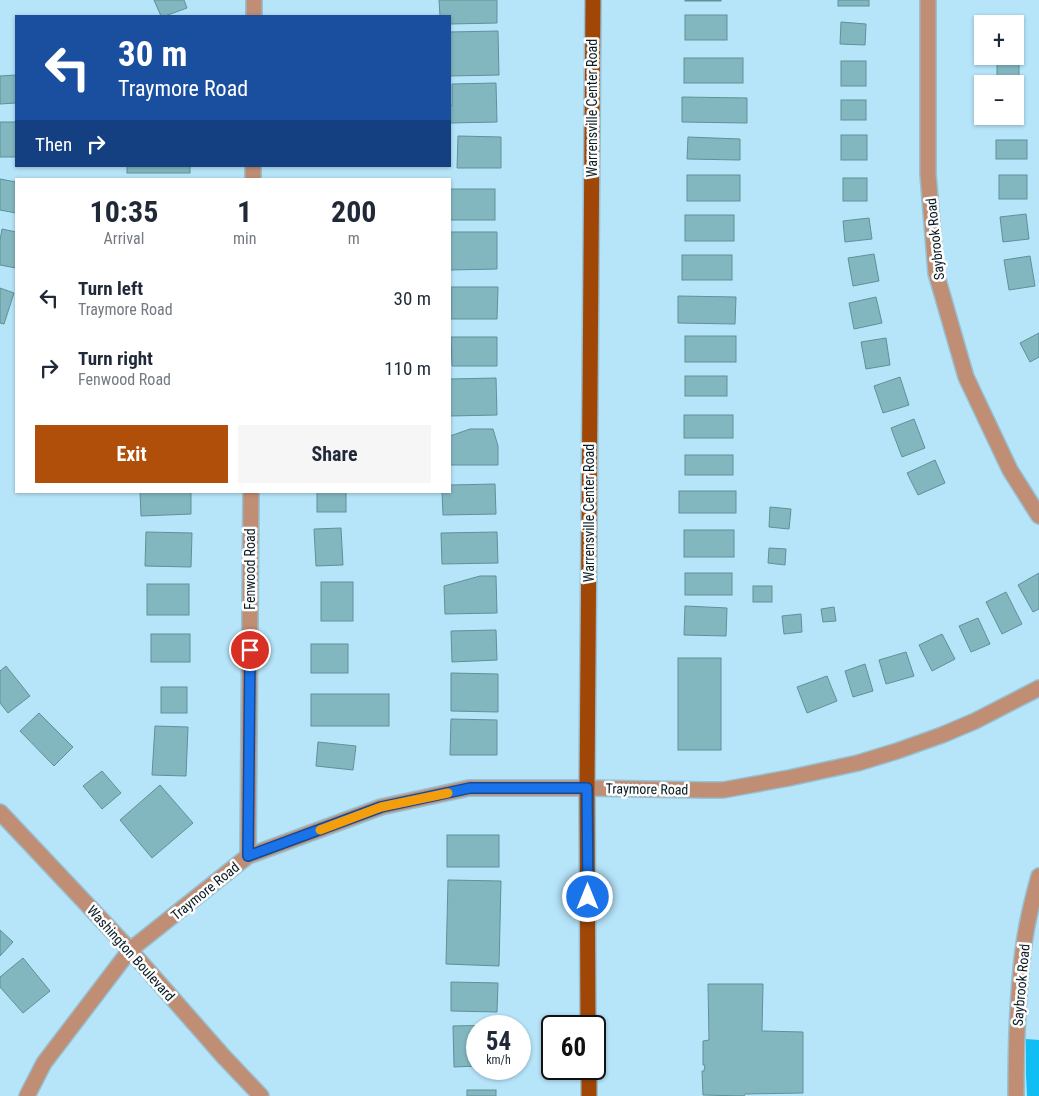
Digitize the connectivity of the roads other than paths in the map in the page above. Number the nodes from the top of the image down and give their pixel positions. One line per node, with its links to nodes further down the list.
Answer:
1 (254, 0): 4 (street)
2 (593, 0): 8 (main road, Warrensville Center Road)
3 (928, 0): 6 (street, Saybrook Road)
4 (254, 15)
5 (251, 493): 10 (street, Fenwood Road)
6 (1039, 516)
7 (1038, 690): 8 (street, Traymore Road)
8 (587, 788): 10 (street, Traymore Road); 13 (main road, Warrensville Center Road)
9 (0, 812): 12 (street, Washington Boulevard)
10 (248, 856): 12 (street, Traymore Road)
11 (1039, 876): 18 (street, Saybrook Road)
12 (130, 950): 15 (street, Traymore Road); 16 (street, Washington Boulevard)
13 (588, 1015)
14 (588, 1080): 17 (main road)
15 (27, 1096)
16 (261, 1096)
17 (589, 1096)
18 (1016, 1096)

